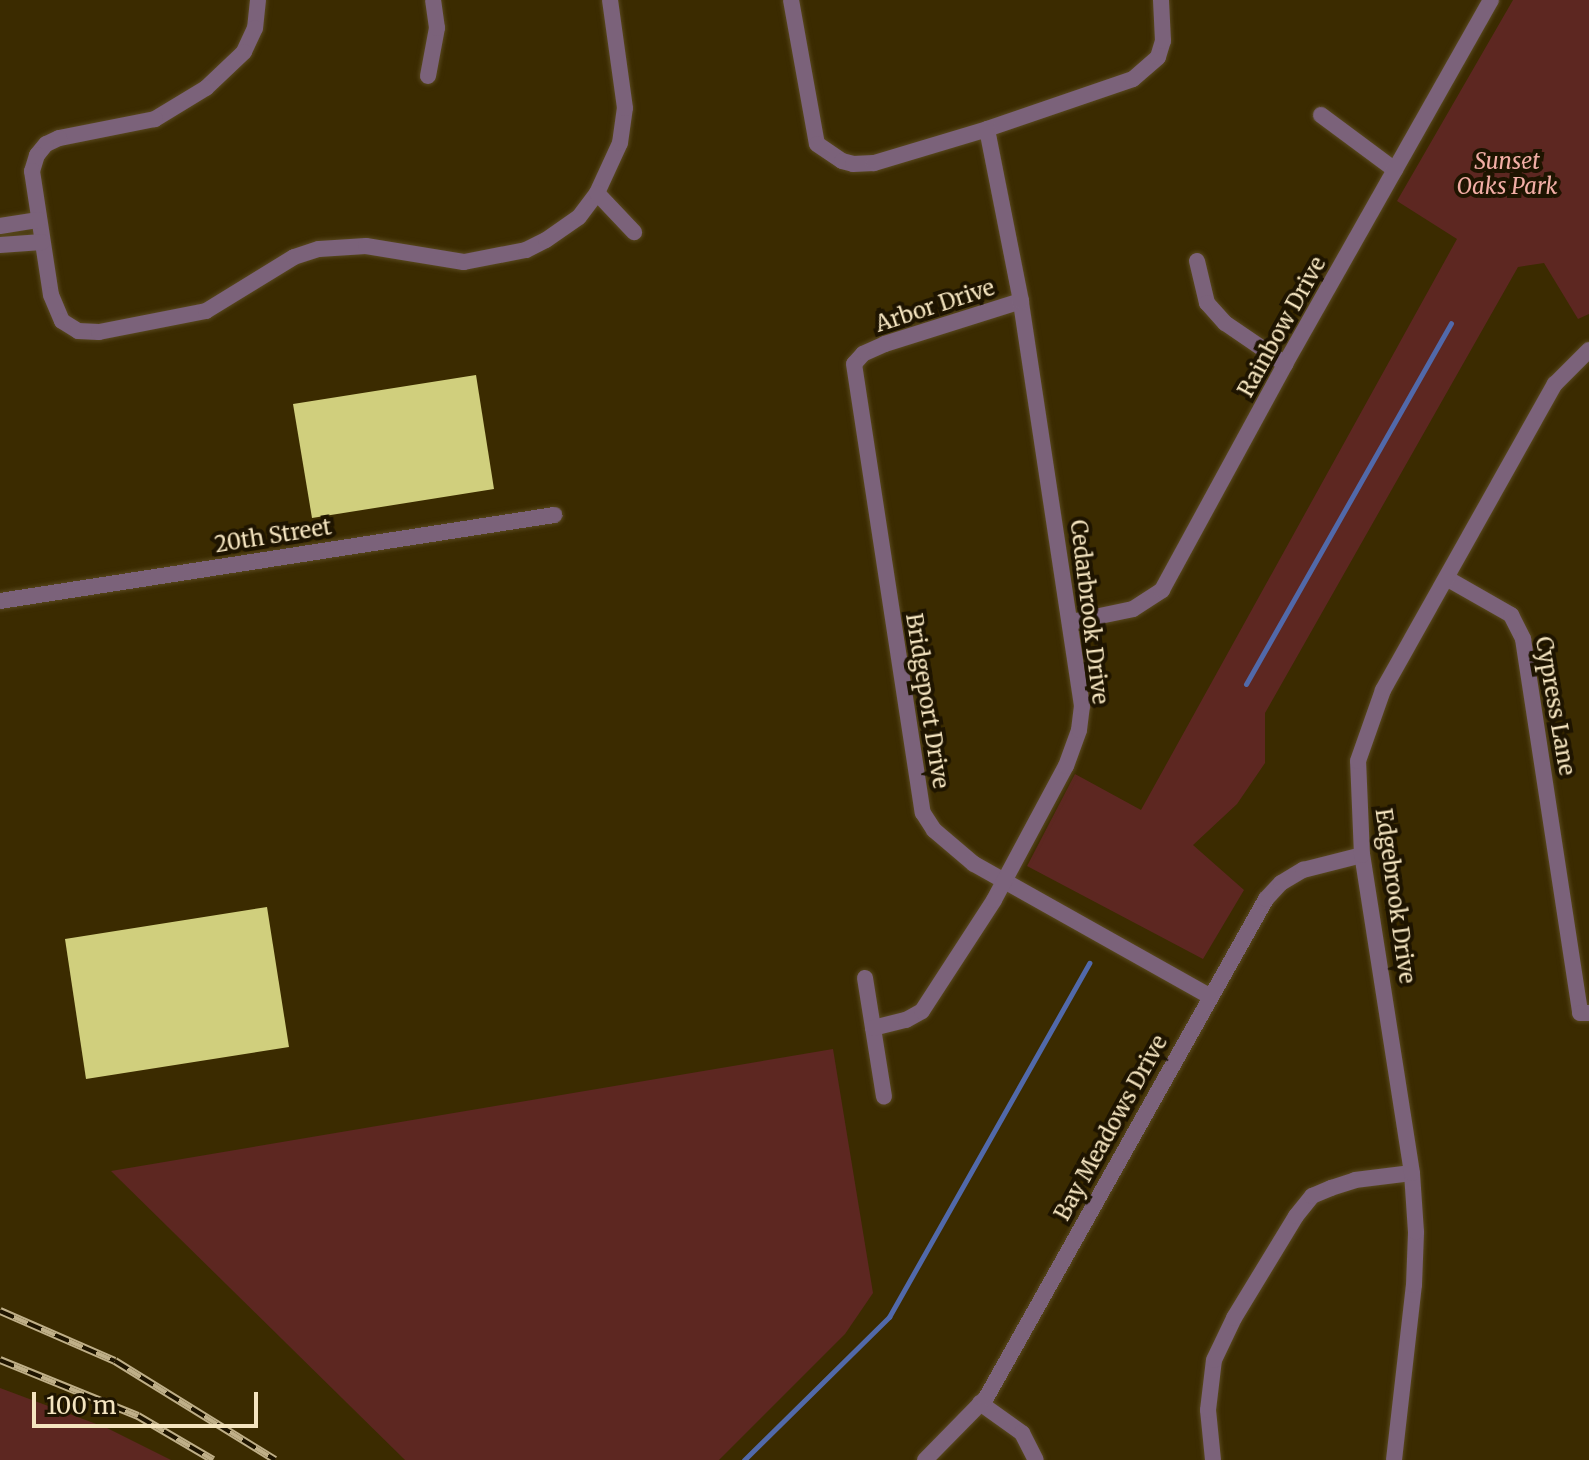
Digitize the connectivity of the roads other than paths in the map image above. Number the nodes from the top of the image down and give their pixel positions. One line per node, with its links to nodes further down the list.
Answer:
1 (258, 0): 12 (street)
2 (433, 0): 7 (street)
3 (610, 0): 11 (street)
4 (791, 0): 9 (street)
5 (1161, 0): 9 (street)
6 (1488, 2): 10 (street, Rainbow Drive)
7 (428, 76)
8 (1321, 115): 10 (street)
9 (987, 129): 18 (street, Cedarbrook Drive)
10 (1395, 170): 21 (street, Rainbow Drive)
11 (597, 193): 14 (street); 15 (street)
12 (39, 220): 13 (street); 15 (street)
13 (0, 226)
14 (634, 232)
15 (42, 242): 16 (street)
16 (0, 245)
17 (1197, 261): 21 (street)
18 (1021, 301): 20 (street, Arbor Drive); 25 (street, Cedarbrook Drive)
19 (1589, 350): 23 (street, Edgebrook Drive)
20 (863, 354): 27 (street, Bridgeport Drive)
21 (1285, 364): 25 (street, Rainbow Drive)
22 (554, 515): 24 (street, 20th Street)
23 (1448, 579): 26 (street, Edgebrook Drive); 30 (street, Cypress Lane)
24 (0, 601)
25 (1071, 622): 27 (street, Cedarbrook Drive)
26 (1362, 855): 29 (street, Bay Meadows Drive); 33 (street, Edgebrook Drive)
27 (1004, 882): 29 (street, Bridgeport Drive); 31 (street, Cedarbrook Drive)
28 (865, 978): 31 (street)
29 (1209, 996): 34 (street, Bay Meadows Drive)
30 (1589, 1013)
31 (873, 1028): 32 (street)
32 (884, 1096)
33 (1412, 1173): 37 (street); 38 (street, Edgebrook Drive)
34 (980, 1403): 35 (street, Bay Meadows Drive); 36 (street)
35 (925, 1460)
36 (1036, 1460)
37 (1213, 1460)
38 (1394, 1460)

